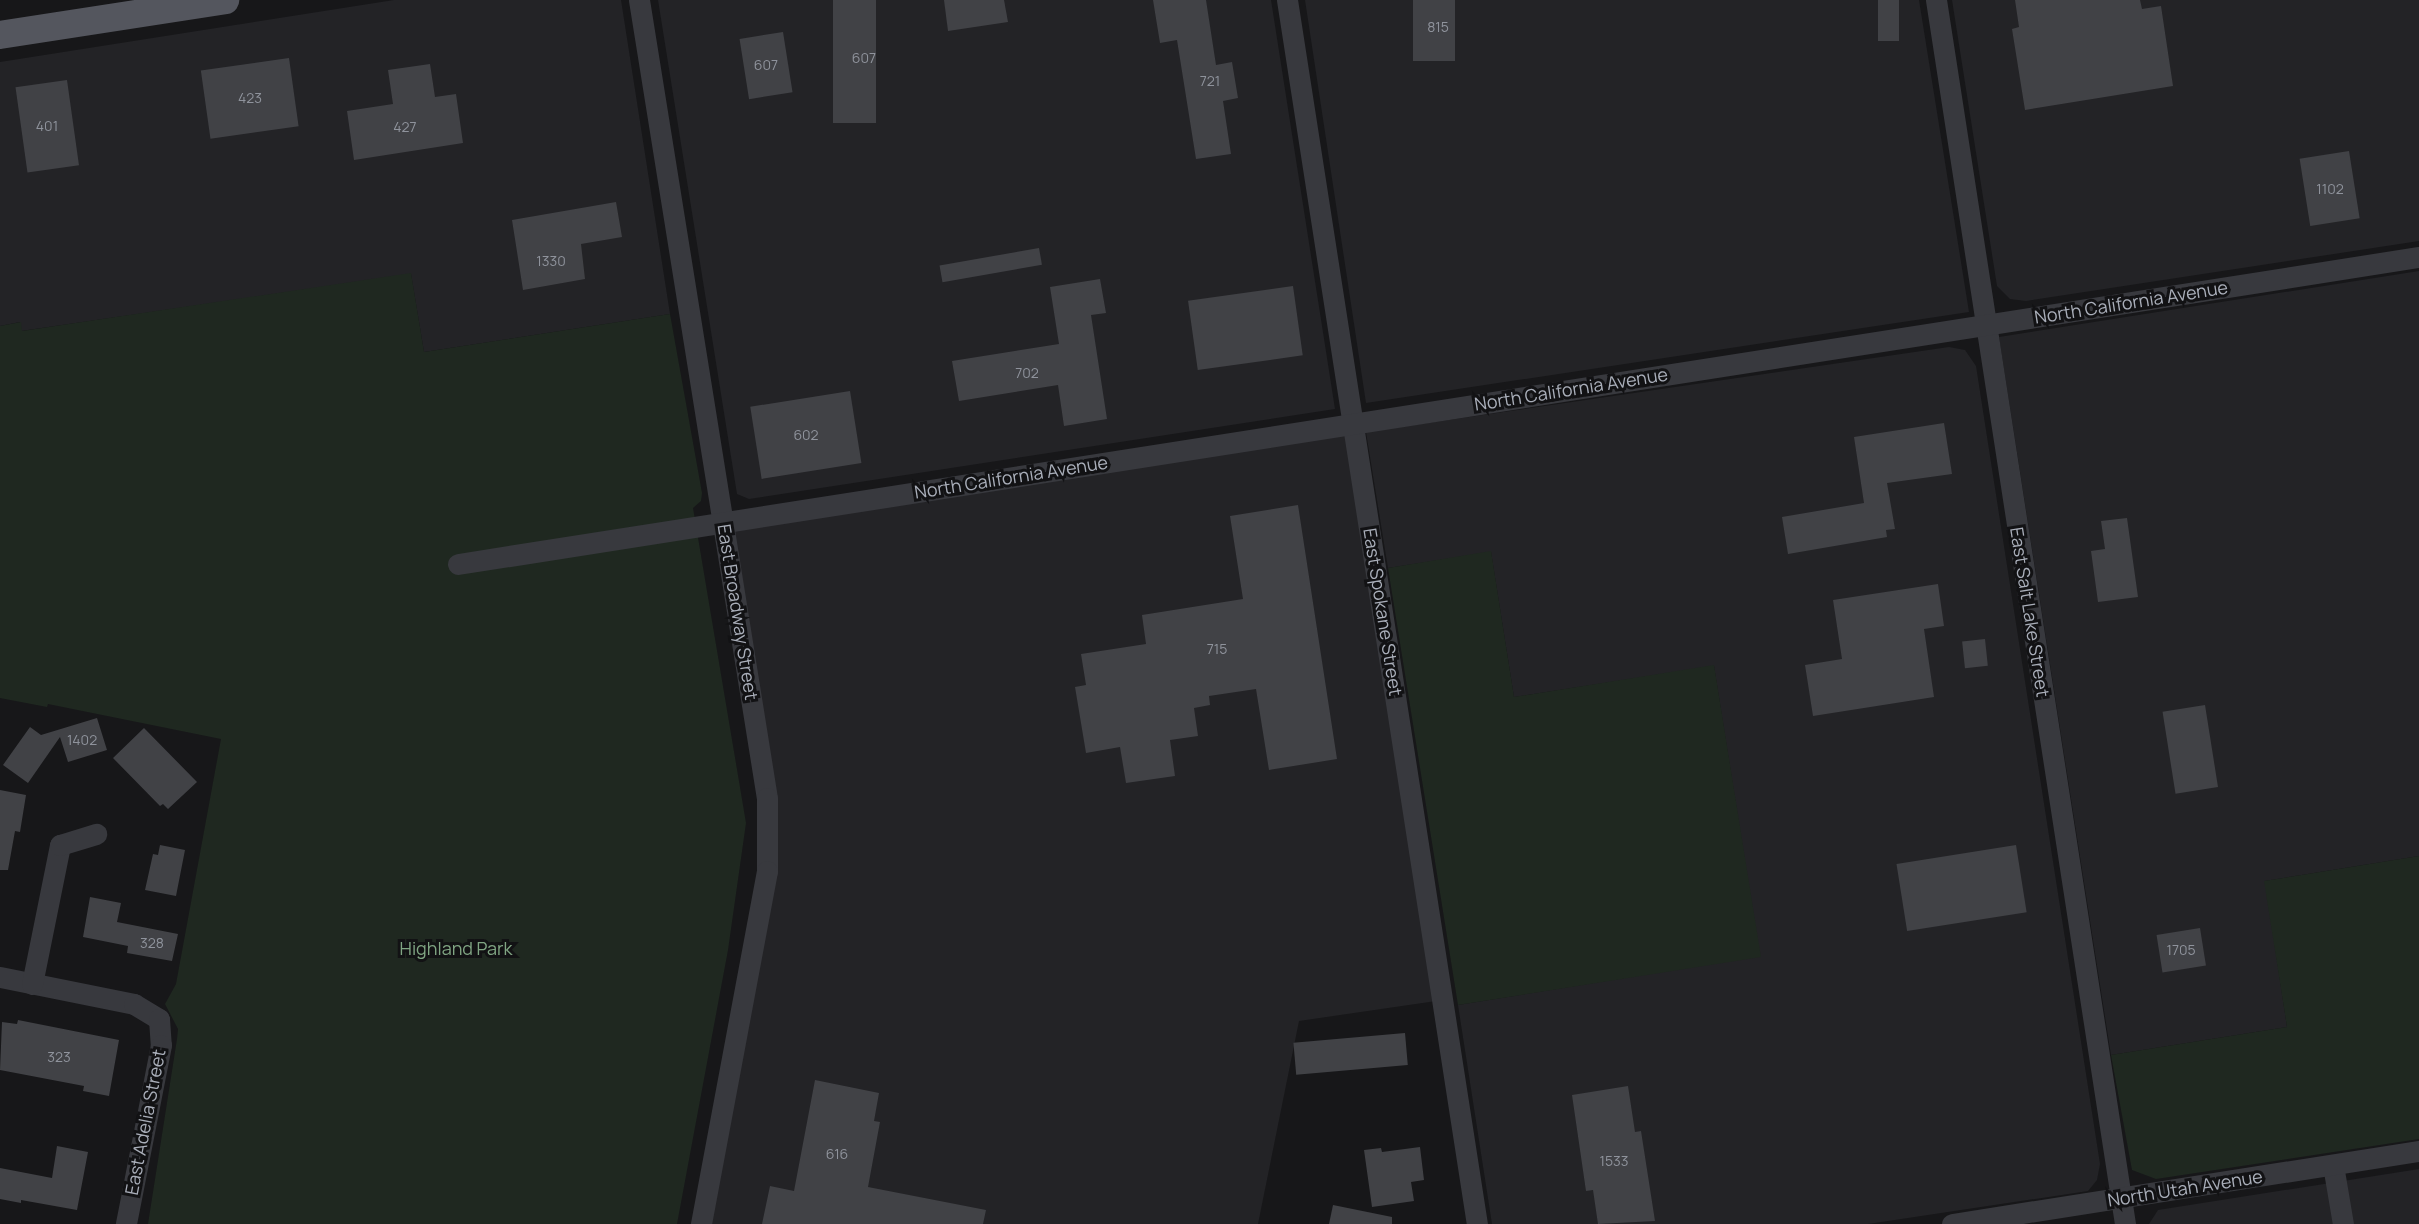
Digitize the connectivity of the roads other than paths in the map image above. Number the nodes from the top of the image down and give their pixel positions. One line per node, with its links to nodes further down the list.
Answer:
1 (225, 0): 5 (main road)
2 (639, 0): 9 (street, East Broadway Street)
3 (1287, 0): 8 (street, East Spokane Street)
4 (1936, 0): 7 (street, East Salt Lake Street)
5 (0, 36)
6 (2419, 257): 7 (street, North California Avenue)
7 (1986, 325): 8 (street, North California Avenue); 16 (street, East Salt Lake Street)
8 (1353, 424): 9 (street, North California Avenue); 19 (street, East Spokane Street)
9 (723, 522): 10 (street, North California Avenue); 18 (street, East Broadway Street)
10 (458, 564)
11 (96, 834): 13 (street)
12 (0, 977): 13 (street)
13 (32, 984): 17 (street, East Adelia Street)
14 (2419, 1152): 15 (street, North Utah Avenue)
15 (2333, 1165): 16 (street, North Utah Avenue); 22 (street)
16 (2120, 1198): 20 (street, North Utah Avenue); 21 (street, East Salt Lake Street)
17 (126, 1224)
18 (701, 1224)
19 (1477, 1224)
20 (1952, 1224)
21 (2124, 1224)
22 (2343, 1224)

